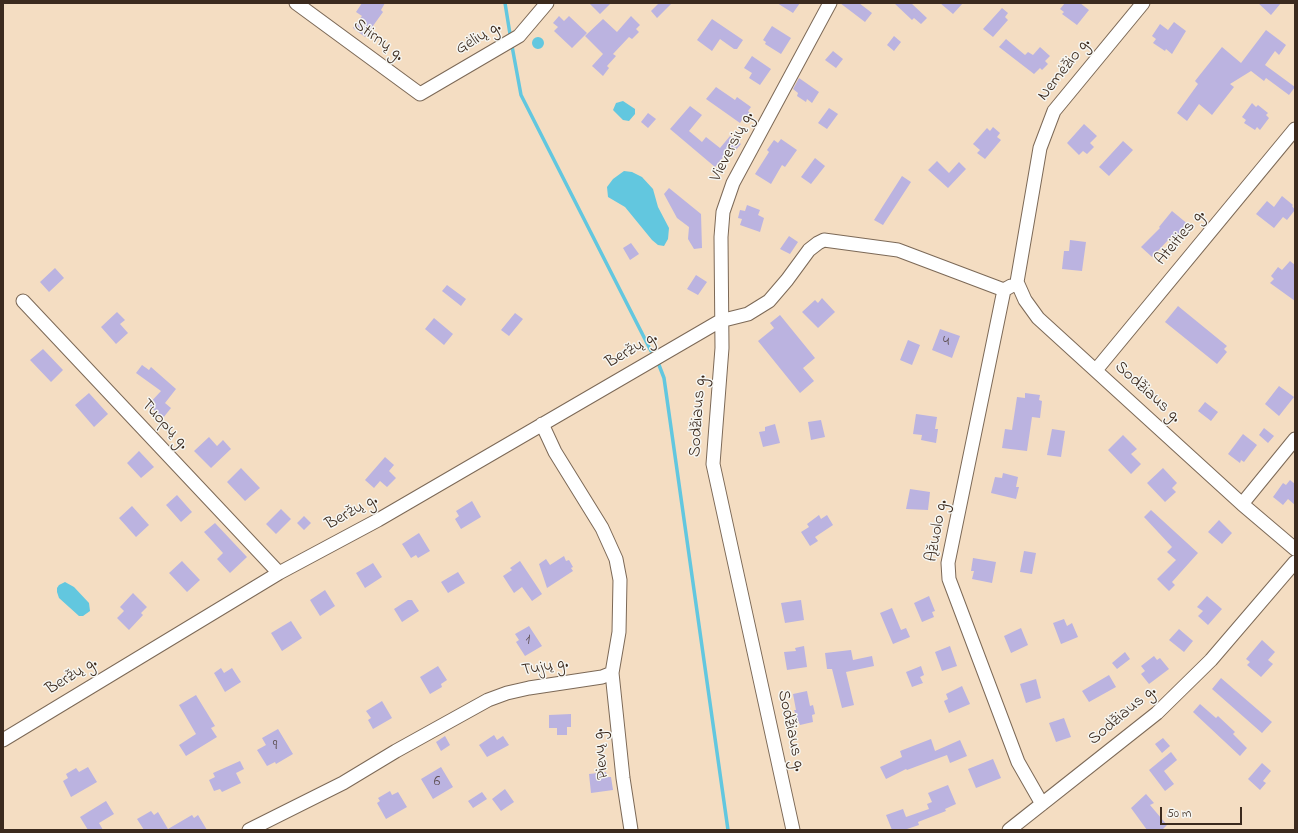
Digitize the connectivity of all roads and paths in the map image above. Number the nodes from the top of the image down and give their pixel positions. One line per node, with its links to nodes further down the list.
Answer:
1 (296, 3): 5 (street, Stirnų g.)
2 (547, 3): 5 (street, Gėlių g.)
3 (830, 3): 10 (street, Vieversių g.)
4 (1143, 3): 7 (street, Nemėžio g.)
5 (420, 94)
6 (1295, 129): 11 (street, Ateities g.)
7 (1017, 282): 8 (street); 11 (street, Sodžiaus g.)
8 (1004, 290): 10 (street); 20 (street, Ąžuolo g.)
9 (23, 301): 17 (street, Tuopų g.)
10 (720, 321): 12 (street, Beržų g.); 23 (street, Sodžiaus g.)
11 (1096, 370): 14 (street, Sodžiaus g.)
12 (542, 424): 17 (street, Beržų g.); 18 (street)
13 (1295, 438): 14 (street)
14 (1242, 504): 15 (street, Sodžiaus g.)
15 (1295, 548)
16 (1295, 562): 20 (street, Sodžiaus g.)
17 (280, 573): 19 (street, Beržų g.)
18 (612, 673): 21 (street, Tujų g.); 22 (street, Pievų g.)
19 (3, 740)
20 (1042, 804): 24 (street, Sodžiaus g.)
21 (249, 830)
22 (631, 830)
23 (793, 830)
24 (1009, 830)

